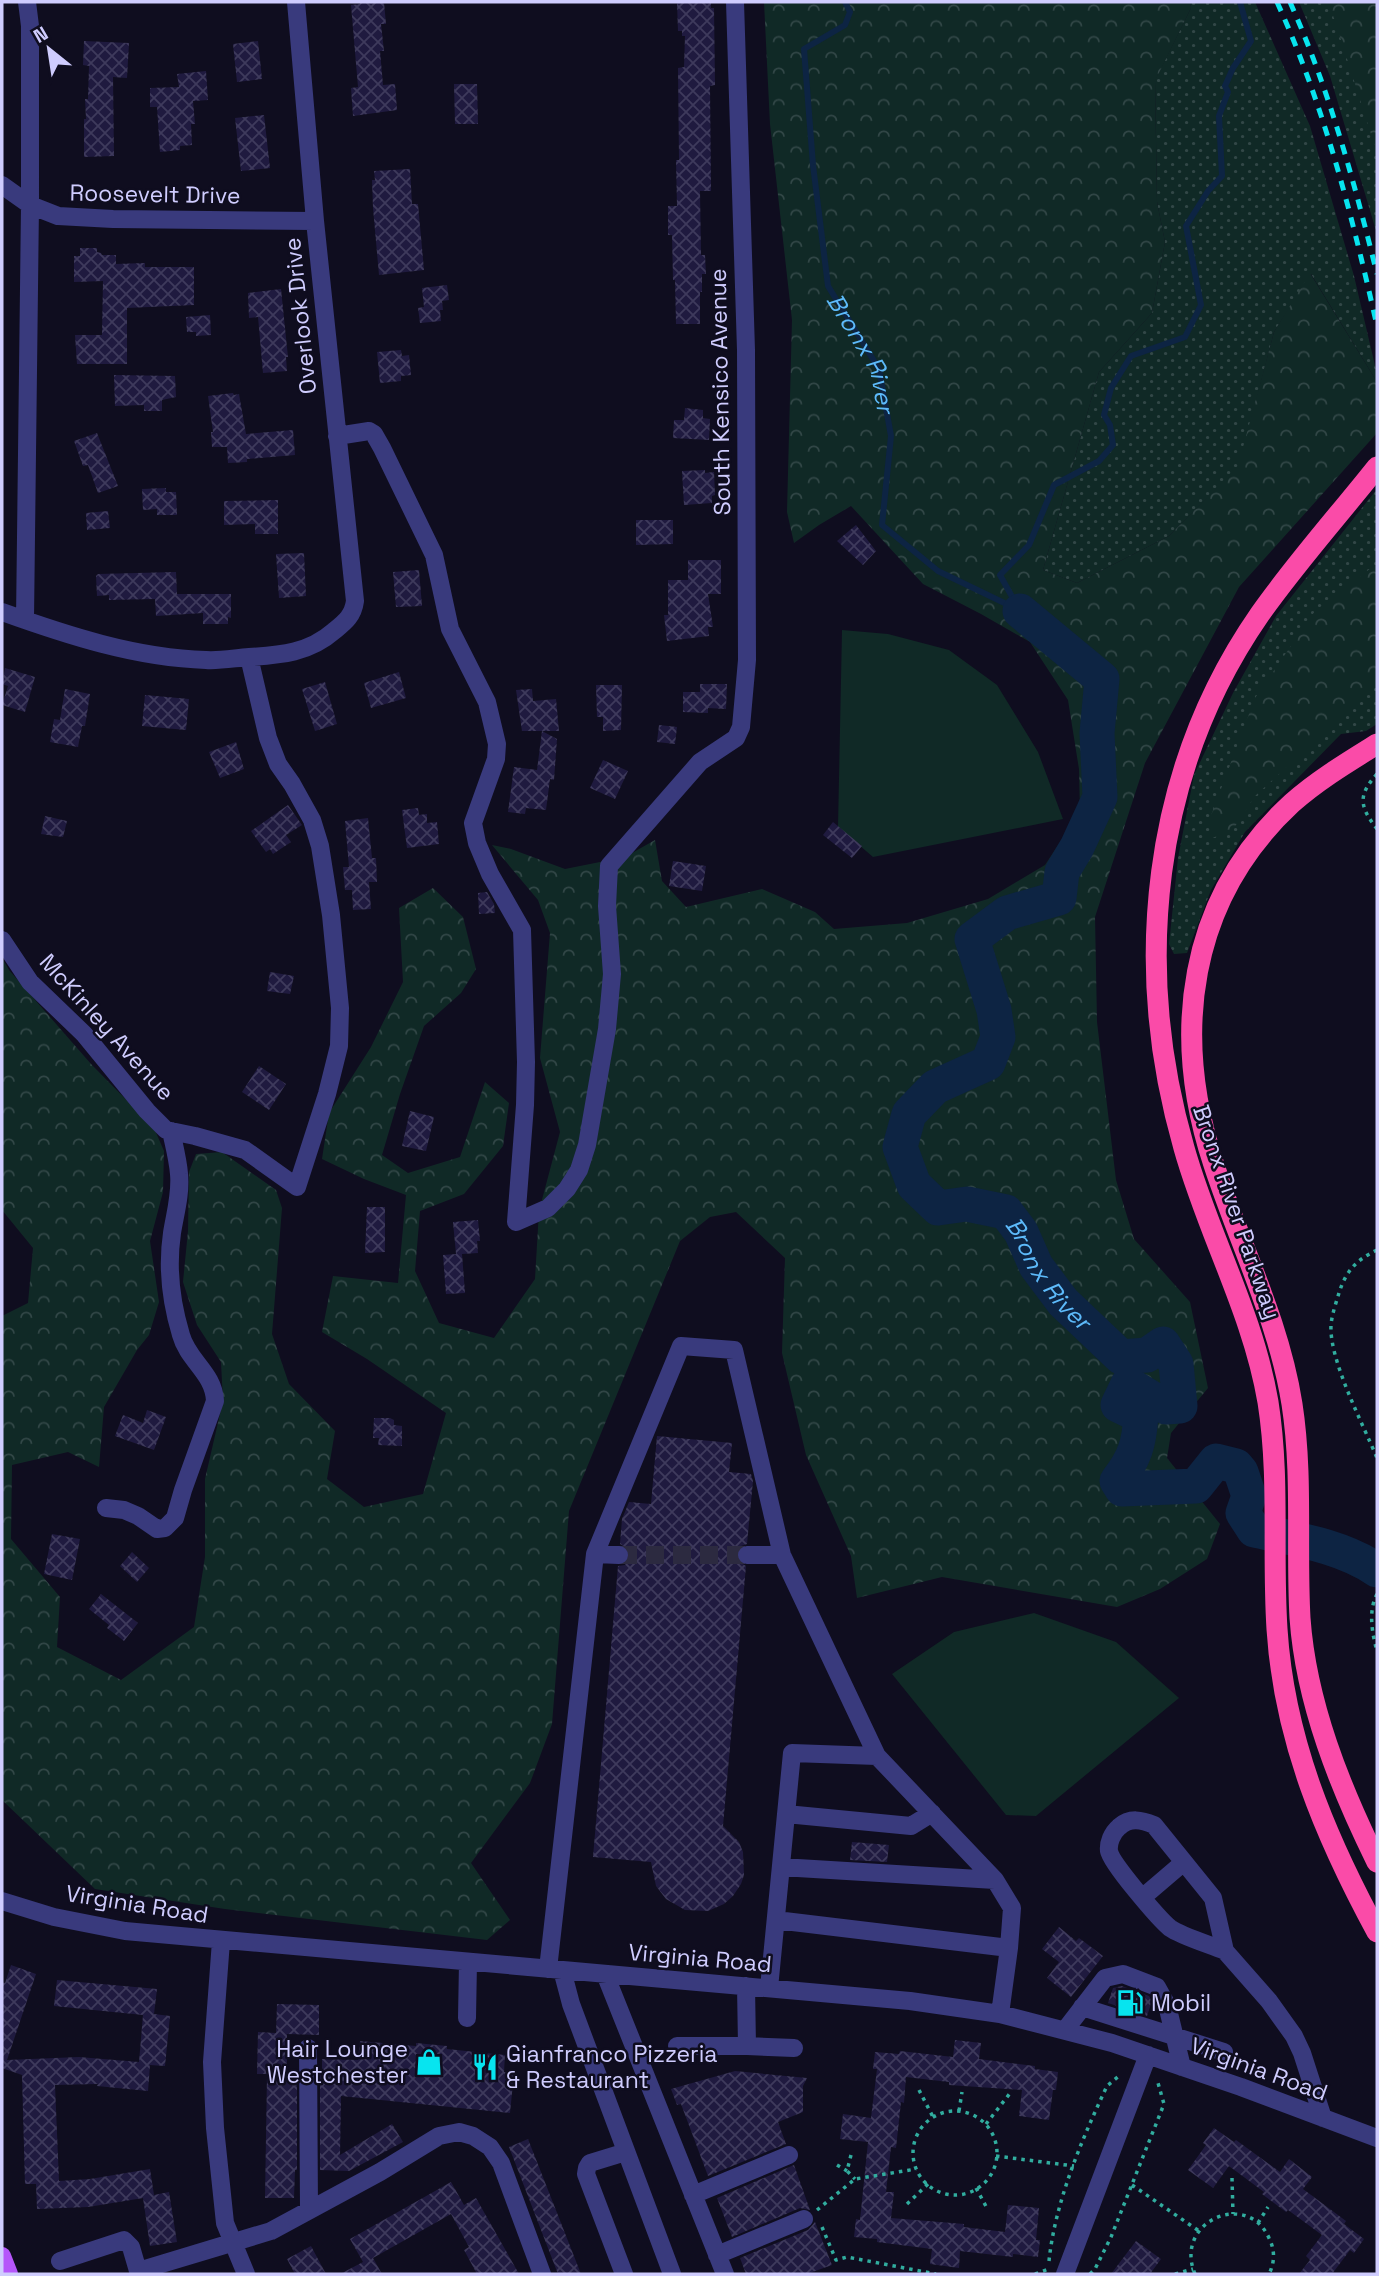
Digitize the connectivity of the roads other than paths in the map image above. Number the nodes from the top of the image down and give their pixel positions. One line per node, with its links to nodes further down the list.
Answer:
1 (27, 2): 5 (street)
2 (296, 2): 6 (street, Overlook Drive)
3 (735, 2): 7 (street, South Kensico Avenue)
4 (2, 185): 5 (street, Roosevelt Drive)
5 (30, 205): 6 (street, Roosevelt Drive); 10 (street)
6 (315, 221): 7 (street, Overlook Drive)
7 (337, 436): 11 (street, Overlook Drive)
8 (1377, 467): 30 (highway, Bronx River Parkway)
9 (2, 612): 10 (street)
10 (25, 620): 11 (street)
11 (249, 657): 14 (street, McKinley Avenue)
12 (1377, 744): 24 (highway, Bronx River Parkway)
13 (2, 940): 14 (street, McKinley Avenue)
14 (171, 1131): 15 (street)
15 (106, 1508)
16 (595, 1554): 17 (street); 19 (street); 35 (street)
17 (619, 1555)
18 (747, 1555): 19 (street)
19 (782, 1555): 20 (street)
20 (877, 1756): 21 (street); 22 (street)
21 (932, 1813): 22 (street); 26 (street)
22 (786, 1814): 25 (street)
23 (1184, 1862): 27 (street); 27 (street); 33 (street)
24 (1377, 1863)
25 (781, 1867): 26 (street); 29 (street)
26 (995, 1880): 32 (street)
27 (1143, 1897): 33 (street)
28 (2, 1901): 31 (street, Virginia Road)
29 (776, 1920): 32 (street); 38 (street)
30 (1377, 1932)
31 (221, 1941): 34 (street, Virginia Road); 58 (street)
32 (1009, 1948): 40 (street)
33 (1225, 1951): 51 (street)
34 (468, 1962): 35 (street, Virginia Road); 41 (street)
35 (555, 1969): 36 (street, Virginia Road); 53 (street)
36 (605, 1973): 37 (street, Virginia Road); 55 (street)
37 (746, 1986): 38 (street, Virginia Road); 45 (street)
38 (769, 1989): 40 (street, Virginia Road)
39 (1082, 2007): 42 (street); 43 (street); 43 (street)
40 (1000, 2014): 42 (street, Virginia Road)
41 (467, 2018)
42 (1065, 2030): 49 (street, Virginia Road)
43 (1176, 2037): 48 (street); 50 (street)
44 (677, 2046): 45 (street)
45 (747, 2046): 47 (street)
46 (308, 2048): 56 (street)
47 (794, 2048)
48 (1224, 2052)
49 (1148, 2055): 50 (street, Virginia Road); 69 (street)
50 (1182, 2067): 51 (street, Virginia Road)
51 (1323, 2118): 52 (street, Virginia Road)
52 (1377, 2138)
53 (626, 2152): 66 (street); 67 (street)
54 (789, 2155): 55 (street)
55 (694, 2195): 59 (street)
56 (309, 2210): 58 (street); 65 (street)
57 (813, 2218): 59 (street)
58 (232, 2244): 62 (street); 64 (street)
59 (717, 2255): 68 (street)
60 (2, 2256): 63 (main road)
61 (60, 2261): 62 (street)
62 (138, 2272)
63 (9, 2274)
64 (246, 2274)
65 (542, 2274)
66 (624, 2274)
67 (672, 2274)
68 (725, 2274)
69 (1065, 2274)

